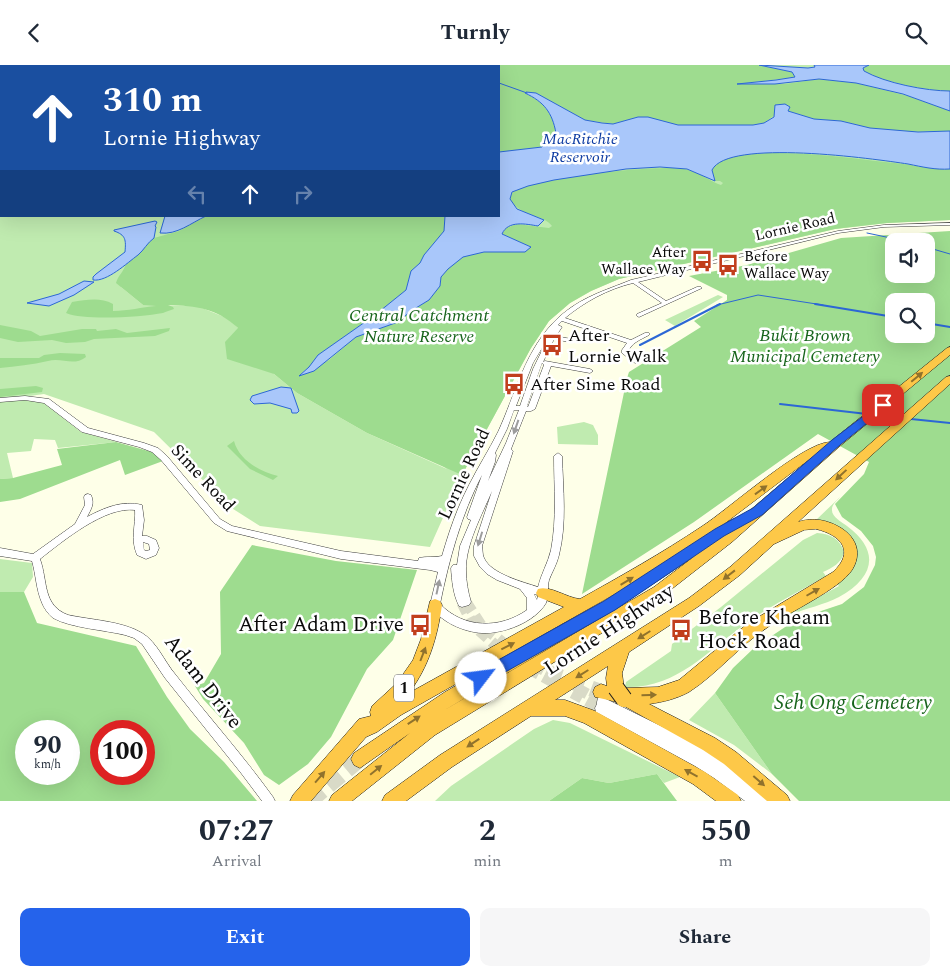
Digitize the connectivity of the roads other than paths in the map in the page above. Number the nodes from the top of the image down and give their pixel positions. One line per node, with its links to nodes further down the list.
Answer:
1 (950, 225): 2 (street, Lornie Road)
2 (635, 282): 4 (street); 6 (street, Lornie Road)
3 (699, 288): 4 (street)
4 (666, 303): 5 (street)
5 (640, 315)
6 (563, 320): 8 (street, Lornie Road); 10 (street)
7 (647, 334): 10 (street)
8 (549, 336): 9 (street); 11 (street, Lornie Road)
9 (569, 340)
10 (632, 342): 14 (street)
11 (540, 350): 13 (street, Lornie Road); 21 (street, Lornie Road)
12 (950, 350): 23 (highway, Lornie Highway, one-way to 12)
13 (538, 362): 15 (street); 16 (street, Lornie Road)
14 (637, 362)
15 (548, 364): 17 (street); 18 (street, Lornie Road)
16 (536, 370): 18 (street); 22 (street, Lornie Road)
17 (590, 371)
18 (544, 375): 22 (street, Lornie Road)
19 (950, 379): 31 (highway, Lornie Highway, one-way to 31)
20 (0, 400): 32 (street, Sime Road)
21 (512, 405): 22 (street); 25 (street, Lornie Road)
22 (522, 409): 24 (street, Lornie Road, one-way to 24)
23 (837, 442): 28 (highway, Lornie Highway); 40 (highway, one-way to 23)
24 (509, 444): 25 (street); 37 (street, one-way to 37)
25 (492, 455): 35 (street, Lornie Road)
26 (558, 456): 38 (street)
27 (88, 497): 29 (street)
28 (758, 511): 47 (highway, one-way to 28); 51 (highway, Lornie Highway, one-way to 28)
29 (78, 527): 30 (street); 34 (street)
30 (138, 539)
31 (761, 545): 43 (highway, Lornie Highway, one-way to 43); 44 (highway, one-way to 31)
32 (333, 552): 35 (street, Sime Road); 36 (street, Sime Road)
33 (0, 553): 34 (street)
34 (35, 558): 49 (street, Adam Drive)
35 (445, 559): 36 (street, Lornie Road)
36 (442, 570): 39 (street, Lornie Road, one-way to 36)
37 (521, 585): 38 (street); 41 (street)
38 (549, 595): 40 (highway); 41 (street); 42 (highway)
39 (435, 605): 41 (street); 46 (highway, 1, one-way to 39)
40 (584, 605): 42 (highway)
41 (532, 611)
42 (554, 621): 46 (highway, one-way to 42)
43 (624, 648): 44 (highway); 45 (highway, Lornie Highway, one-way to 45)
44 (609, 698): 55 (street); 56 (street); 57 (highway, one-way to 57)
45 (529, 708): 48 (highway, Lornie Highway, one-way to 48); 54 (highway, one-way to 45)
46 (360, 731): 50 (highway, one-way to 46)
47 (360, 759)
48 (414, 783): 52 (highway, Lornie Highway); 53 (highway)
49 (268, 801)
50 (299, 801)
51 (338, 801)
52 (391, 801)
53 (403, 801)
54 (732, 801)
55 (754, 801)
56 (762, 801)
57 (781, 801)

